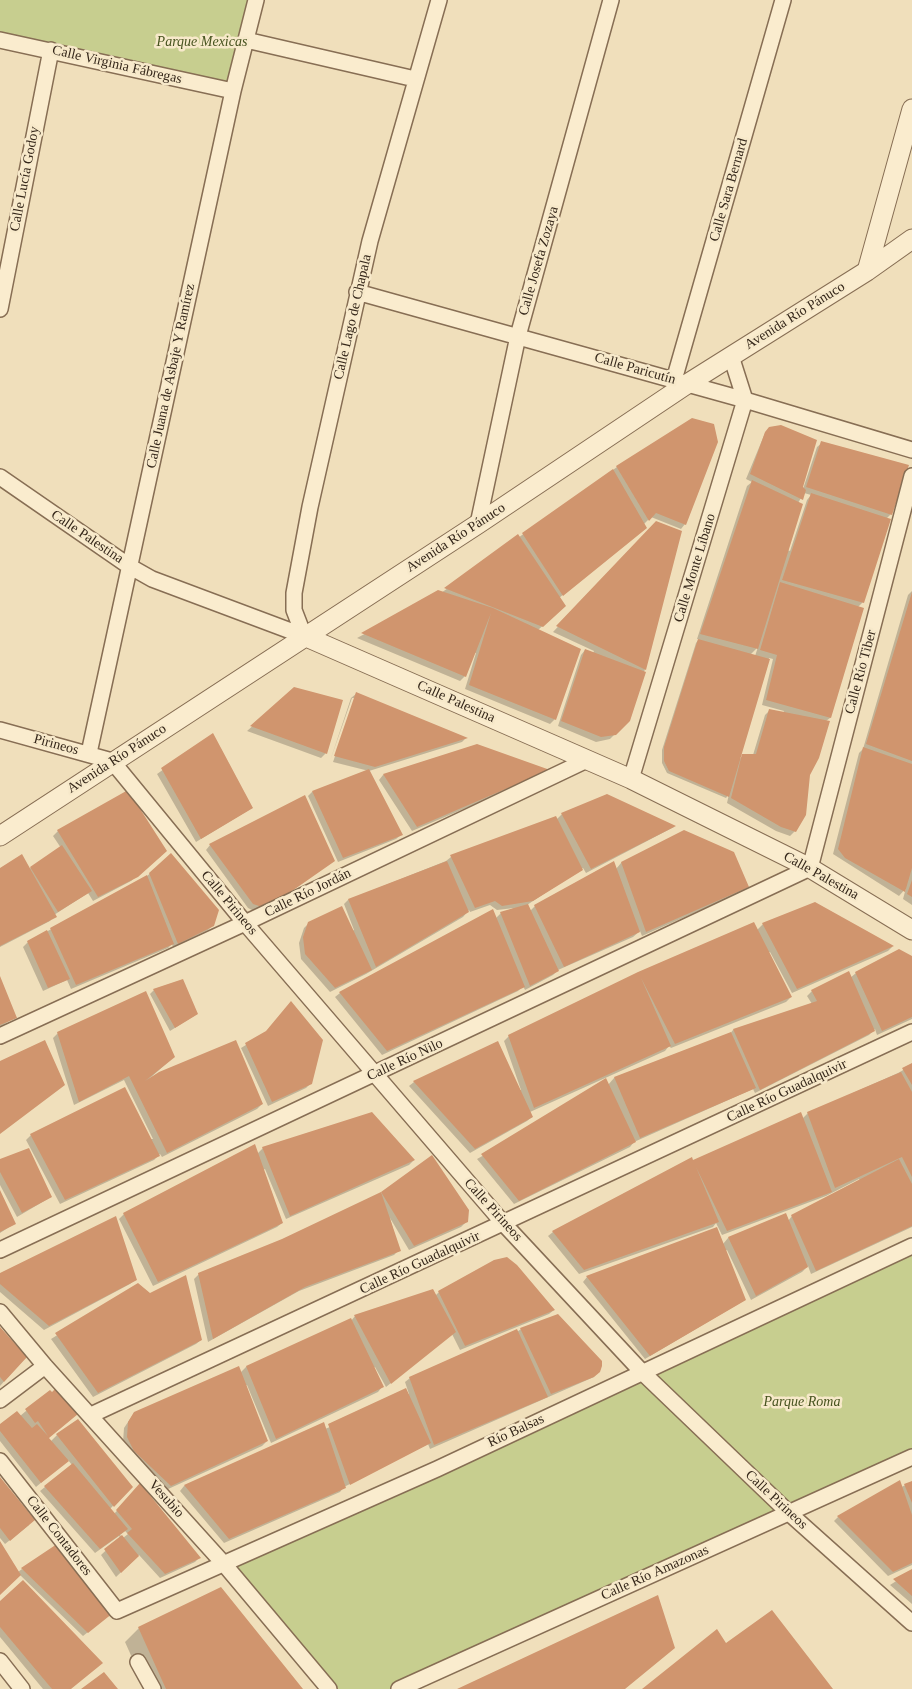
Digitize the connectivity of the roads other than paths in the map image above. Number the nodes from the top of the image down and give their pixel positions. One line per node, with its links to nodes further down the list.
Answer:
1 (256, 0): 6 (street, Calle Juana de Asbaje Y Ramírez)
2 (439, 0): 8 (street, Calle Lago de Chapala)
3 (611, 0): 15 (street, Calle Josefa Zozaya)
4 (783, 0): 17 (street, Calle Sara Bernard)
5 (0, 40): 7 (street, Calle Virginia Fábregas)
6 (246, 40): 8 (street); 9 (street, Calle Juana de Asbaje Y Ramírez)
7 (51, 50): 9 (street, Calle Virginia Fábregas); 14 (street, Calle Lucía Godoy)
8 (415, 79): 13 (street, Calle Lago de Chapala)
9 (233, 91): 23 (street, Calle Juana de Asbaje Y Ramírez)
10 (912, 109): 12 (street)
11 (912, 239): 12 (street, Avenida Río Pánuco)
12 (867, 271): 16 (street, Avenida Río Pánuco)
13 (358, 292): 15 (street, Calle Paricutín); 24 (street, Calle Lago de Chapala)
14 (0, 308)
15 (518, 336): 17 (street, Calle Paricutín); 22 (street, Calle Josefa Zozaya)
16 (731, 356): 17 (street, Avenida Río Pánuco); 18 (street)
17 (680, 382): 18 (street, Calle Paricutín); 22 (street, Avenida Río Pánuco)
18 (745, 400): 19 (street, Calle Paricutín); 29 (street, Calle Monte Líbano)
19 (912, 450)
20 (912, 476): 31 (street, Calle Río Tiber)
21 (0, 477): 23 (street, Calle Palestina)
22 (478, 524): 24 (street, Avenida Río Pánuco)
23 (129, 566): 24 (street, Calle Palestina); 26 (street, Calle Juana de Asbaje Y Ramírez)
24 (304, 636): 27 (street, Calle Palestina); 28 (street, Avenida Río Pánuco)
25 (0, 730): 26 (street, Pirineos)
26 (89, 753): 28 (street, Pirineos)
27 (587, 760): 29 (street, Calle Palestina); 32 (street, Calle Río Jordán)
28 (112, 761): 30 (street, Avenida Río Pánuco); 32 (street, Calle Pirineos)
29 (631, 779): 31 (street, Calle Palestina)
30 (0, 836)
31 (810, 868): 33 (street, Calle Palestina); 36 (street, Calle Río Nilo)
32 (245, 923): 35 (street, Calle Río Jordán); 36 (street, Calle Pirineos)
33 (912, 930)
34 (912, 1032): 37 (street, Calle Río Guadalquivir)
35 (0, 1036)
36 (374, 1075): 37 (street, Calle Pirineos); 39 (street, Calle Río Nilo)
37 (504, 1224): 42 (street, Calle Pirineos); 44 (street, Calle Río Guadalquivir)
38 (912, 1246): 42 (street, Río Balsas)
39 (0, 1250)
40 (0, 1312): 41 (street, Vesubio)
41 (45, 1366): 43 (street); 44 (street, Vesubio)
42 (642, 1372): 47 (street, Calle Pirineos); 48 (street, Río Balsas)
43 (0, 1400)
44 (91, 1415): 48 (street, Vesubio)
45 (912, 1456): 47 (street, Calle Río Amazonas)
46 (0, 1462): 49 (street, Calle Contadores)
47 (789, 1513): 50 (street, Calle Pirineos); 56 (street, Calle Río Amazonas)
48 (224, 1564): 49 (street, Río Balsas); 55 (street, Vesubio)
49 (117, 1611)
50 (912, 1623)
51 (0, 1661): 53 (street)
52 (138, 1662): 54 (street)
53 (22, 1689)
54 (153, 1689)
55 (329, 1689)
56 (398, 1689)

